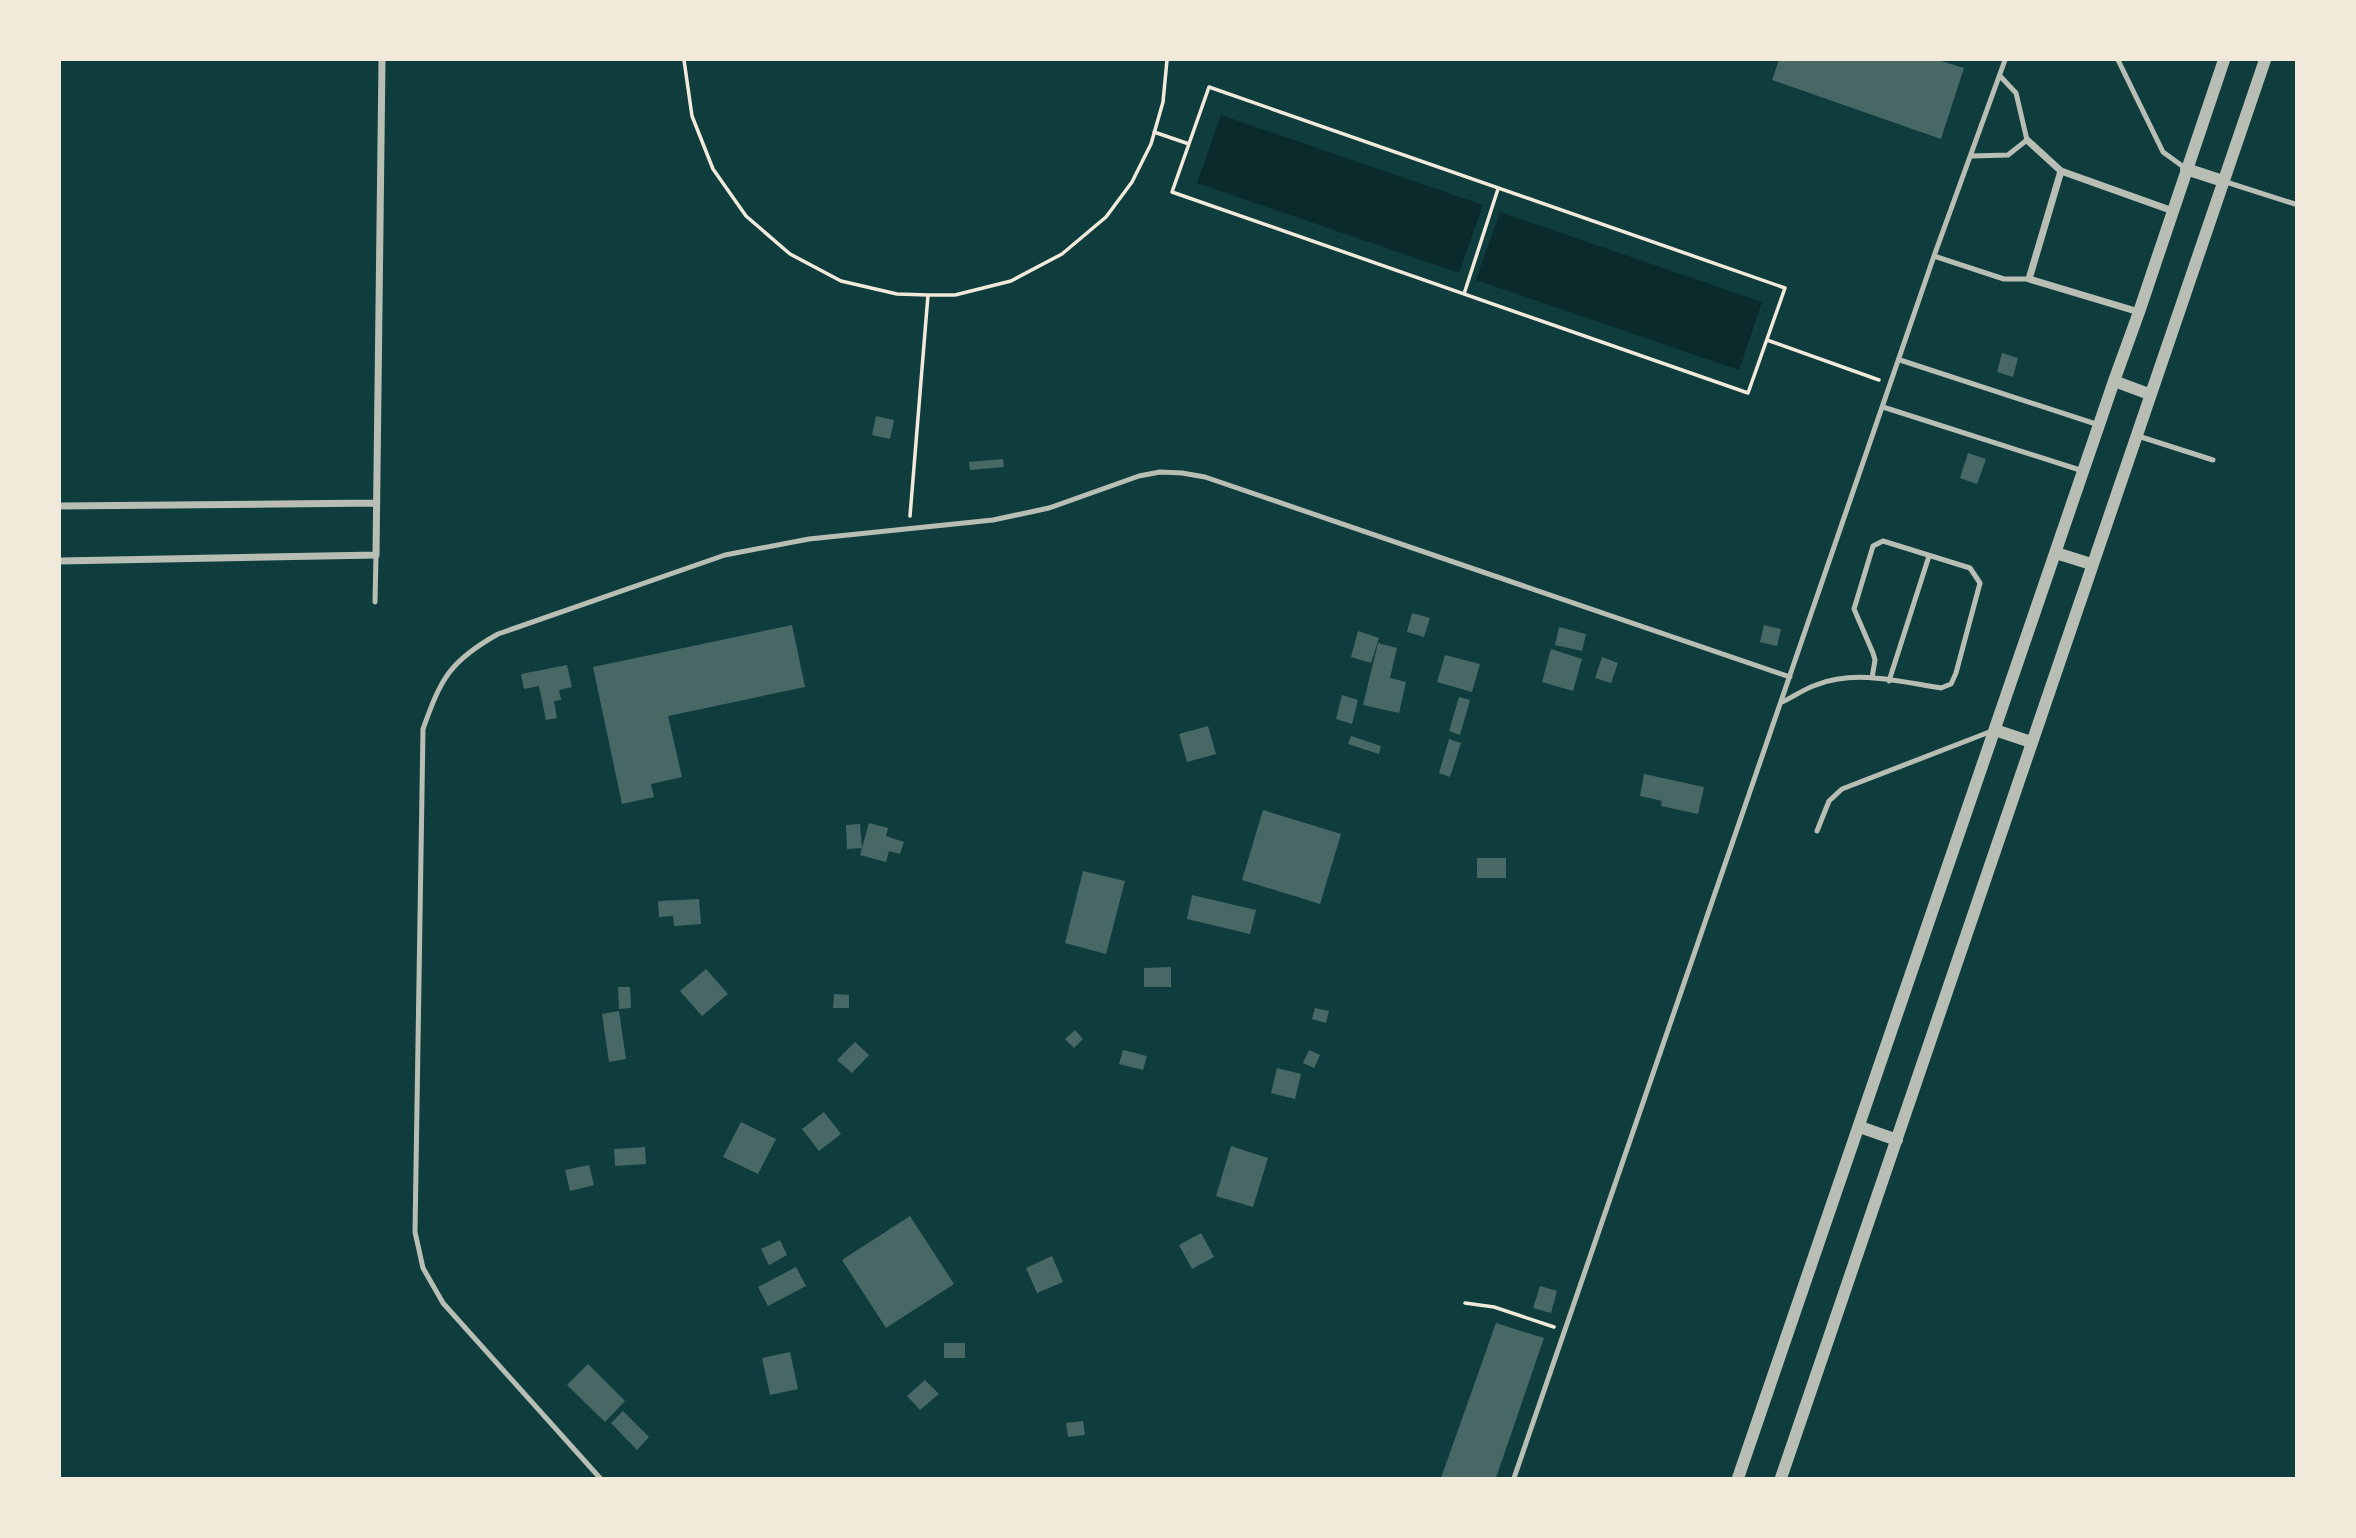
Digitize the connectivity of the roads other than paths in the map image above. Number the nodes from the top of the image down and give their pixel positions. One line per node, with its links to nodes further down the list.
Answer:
1 (382, 60): 25 (street)
2 (2005, 60): 6 (lane)
3 (2118, 60): 9 (lane)
4 (2224, 60): 9 (street)
5 (2264, 60): 11 (street)
6 (2000, 75): 7 (lane); 8 (lane)
7 (2027, 140): 8 (lane); 10 (street)
8 (1971, 156): 14 (lane)
9 (2186, 169): 11 (street); 13 (street)
10 (2061, 171): 13 (street); 15 (street)
11 (2222, 181): 12 (lane); 19 (street)
12 (2295, 204)
13 (2173, 211): 16 (street)
14 (1934, 256): 15 (lane); 17 (lane)
15 (2029, 279): 16 (street)
16 (2140, 312): 18 (street)
17 (1900, 360): 20 (lane); 21 (lane)
18 (2114, 381): 19 (street); 21 (street)
19 (2149, 394): 22 (street)
20 (1883, 407): 24 (lane); 33 (lane)
21 (2099, 425): 24 (street)
22 (2135, 435): 23 (lane); 31 (street)
23 (2213, 460)
24 (2083, 471): 27 (street)
25 (376, 503): 26 (street); 28 (street)
26 (60, 506)
27 (2056, 553): 31 (street); 37 (street)
28 (376, 555): 30 (street); 32 (lane)
29 (1929, 556): 34 (lane); 35 (lane); 35 (lane)
30 (60, 561)
31 (2091, 564): 38 (street)
32 (374, 602)
33 (1790, 677): 36 (lane); 42 (lane)
34 (1872, 678): 35 (lane); 36 (lane)
35 (1889, 681)
36 (1782, 702): 43 (lane)
37 (1995, 730): 38 (street); 39 (lane); 40 (street)
38 (2031, 742): 41 (street)
39 (1817, 831)
40 (1860, 1127): 41 (street); 44 (street)
41 (1897, 1140): 45 (street)
42 (600, 1479)
43 (1514, 1479)
44 (1738, 1479)
45 (1782, 1479)

